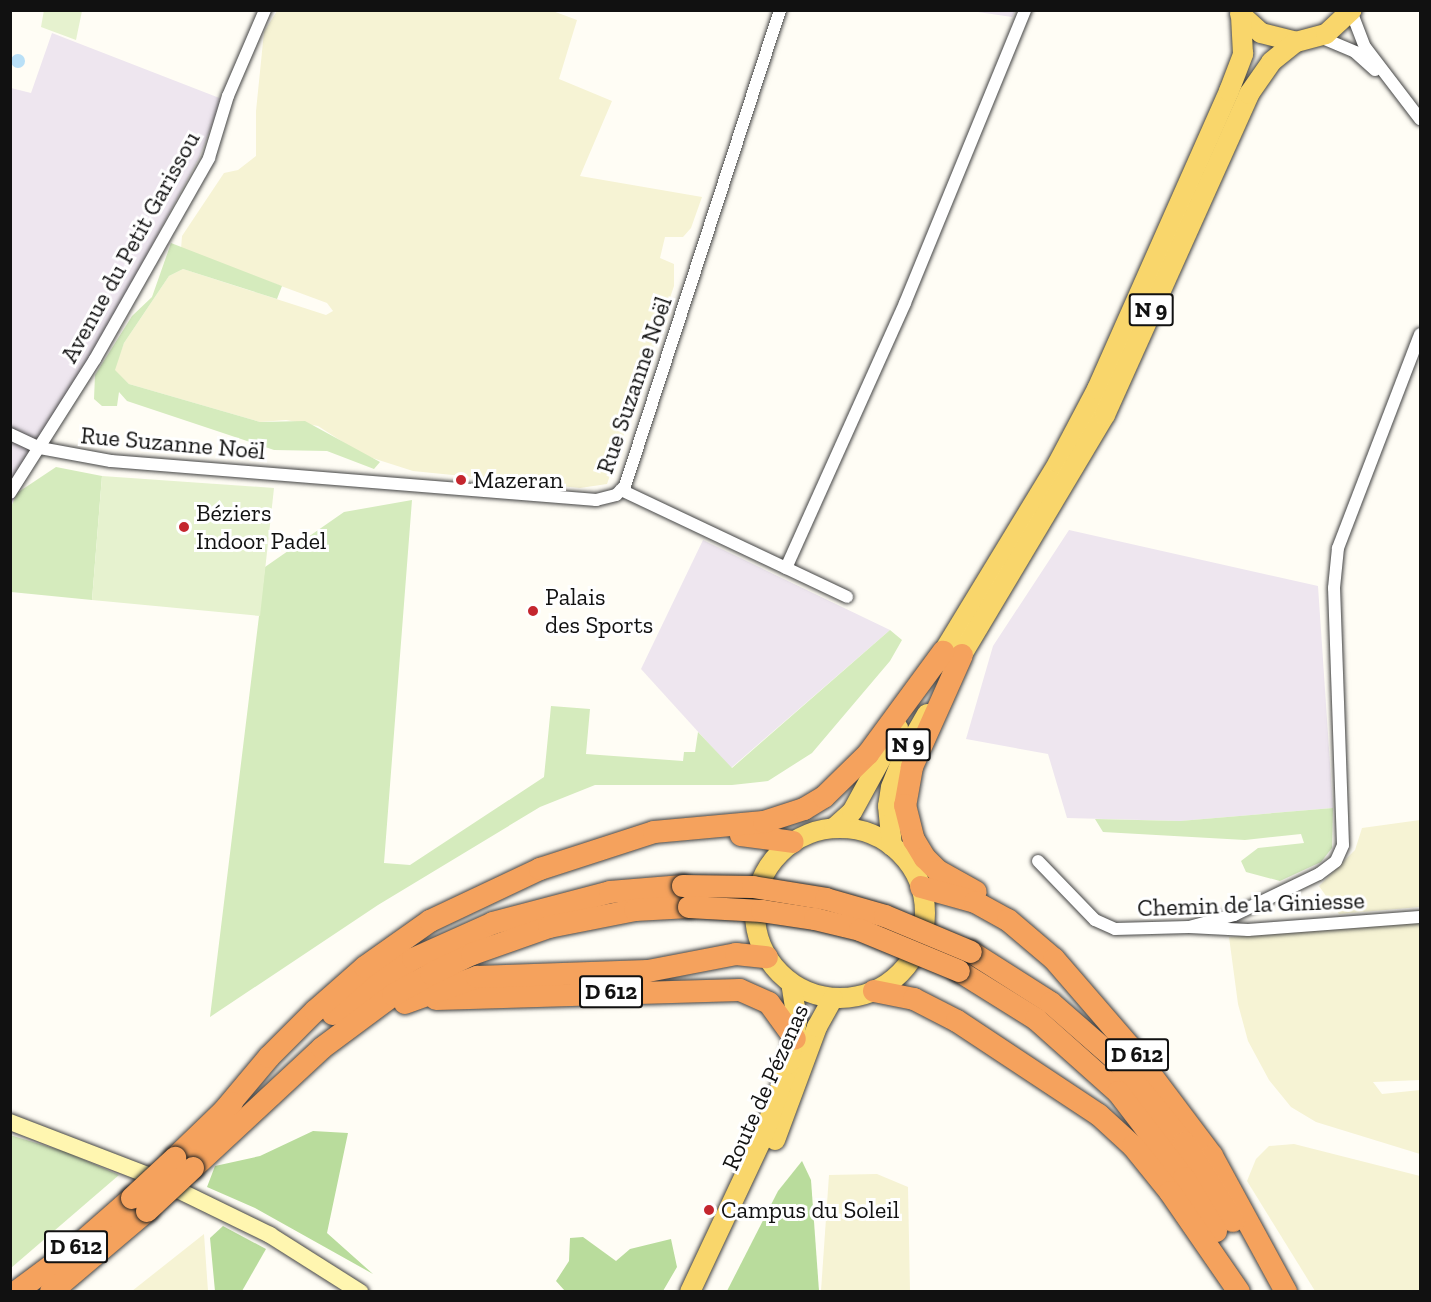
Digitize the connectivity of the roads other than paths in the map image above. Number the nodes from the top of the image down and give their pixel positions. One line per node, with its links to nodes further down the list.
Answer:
1 (265, 10): 12 (street, Avenue du Petit Garissou)
2 (780, 10): 13 (street, Rue Suzanne Noël)
3 (1025, 10): 15 (street)
4 (1352, 11): 6 (main road); 8 (street)
5 (1239, 13): 7 (main road); 17 (main road, N 9)
6 (1320, 37): 7 (main road); 8 (street)
7 (1296, 42): 17 (main road, N 9)
8 (1392, 85): 9 (street)
9 (1420, 119)
10 (1420, 334): 26 (street)
11 (10, 434): 12 (street, Rue Suzanne Noël)
12 (40, 448): 13 (street, Rue Suzanne Noël); 14 (street, Avenue du Petit Garissou)
13 (621, 490): 15 (street)
14 (10, 493)
15 (786, 568): 16 (street)
16 (847, 597)
17 (952, 653): 18 (main road, N 9); 20 (main road, N 9); 21 (highway, D 612); 27 (highway, D 612)
18 (834, 828): 19 (main road); 20 (main road)
19 (793, 842): 21 (highway); 28 (main road)
20 (892, 846): 23 (main road)
21 (585, 854): 36 (highway, D 612)
22 (1038, 861): 26 (street, Chemin de la Giniesse)
23 (921, 887): 27 (highway, D 612); 31 (main road)
24 (686, 896): 29 (highway, D 612, bridge); 35 (highway, D 612); 36 (highway, D 612)
25 (1420, 917): 26 (street, Chemin de la Giniesse)
26 (1189, 927)
27 (1044, 950): 48 (highway, D 612)
28 (767, 957): 30 (main road); 33 (highway, D 612)
29 (965, 962): 46 (highway, D 612); 47 (highway, D 612)
30 (791, 983): 32 (main road); 34 (main road, Route de Pézenas)
31 (874, 991): 32 (main road); 45 (highway, D 612)
32 (833, 998): 40 (main road, Route de Pézenas)
33 (405, 1003): 34 (highway, D 612); 35 (highway, D 612)
34 (795, 1039): 40 (main road, Route de Pézenas)
35 (322, 1048): 38 (highway, D 612)
36 (222, 1113): 38 (highway, D 612)
37 (10, 1122): 43 (street)
38 (184, 1163): 39 (highway, D 612, bridge)
39 (139, 1205): 41 (highway, D 612); 42 (highway, D 612)
40 (723, 1226): 44 (main road, Route de Pézenas)
41 (16, 1292)
42 (51, 1292)
43 (360, 1292)
44 (690, 1292)
45 (1239, 1292)
46 (1252, 1292)
47 (1276, 1292)
48 (1286, 1292)

